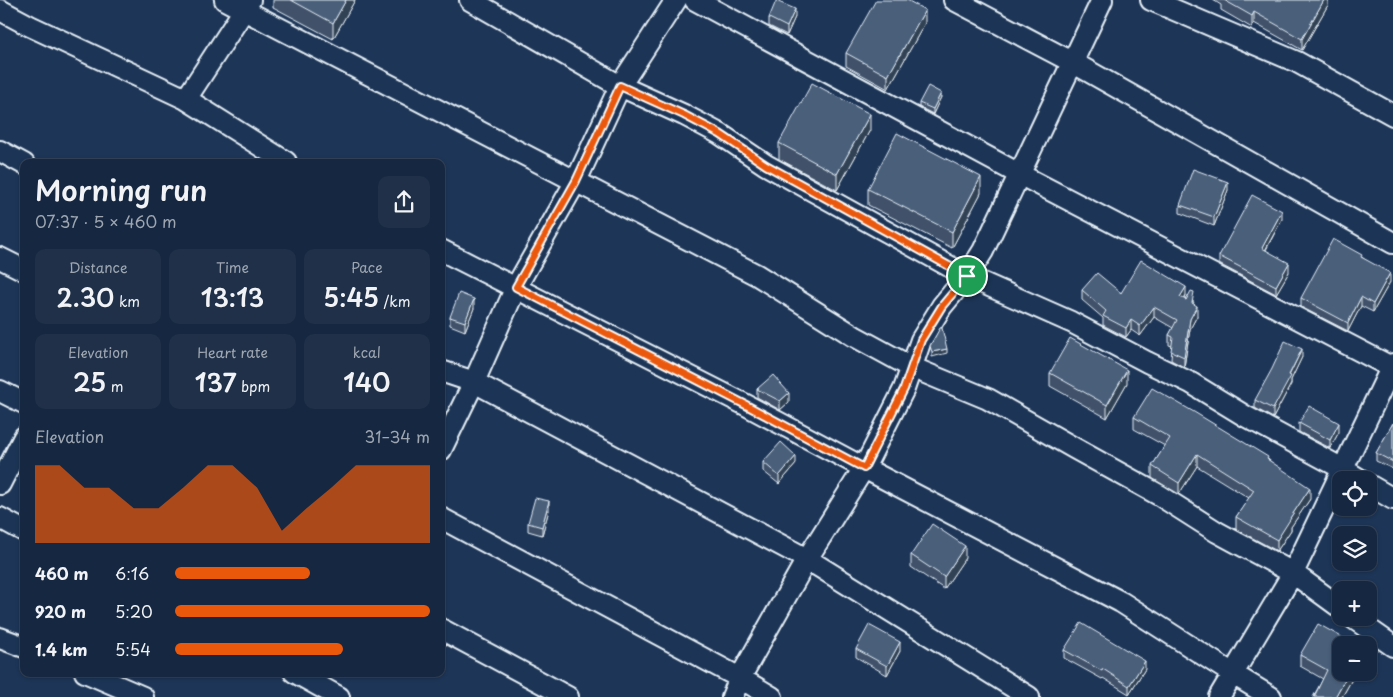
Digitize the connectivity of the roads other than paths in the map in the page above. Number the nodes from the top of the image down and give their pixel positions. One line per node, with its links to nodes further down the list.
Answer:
1 (225, 0): 8 (street)
2 (470, 0): 11 (street)
3 (676, 0): 11 (street)
4 (695, 0): 17 (street)
5 (954, 0): 10 (street)
6 (1102, 0): 10 (street)
7 (1151, 0): 13 (street)
8 (247, 5): 12 (street); 18 (street)
9 (0, 10): 12 (street)
10 (1072, 62): 17 (street); 19 (street)
11 (620, 86): 18 (street); 23 (street)
12 (186, 99): 15 (street)
13 (1393, 115)
14 (0, 151): 16 (street)
15 (281, 159)
16 (20, 162)
17 (1019, 174): 23 (street); 26 (street)
18 (576, 181): 24 (street); 25 (street)
19 (1393, 243)
20 (445, 252): 24 (street)
21 (0, 258): 22 (street)
22 (20, 268)
23 (967, 276): 25 (street); 34 (street)
24 (516, 287): 28 (street); 33 (street)
25 (911, 367): 33 (street); 43 (street)
26 (1392, 367): 34 (street)
27 (445, 372): 28 (street)
28 (474, 382): 31 (street); 42 (street)
29 (0, 391): 30 (street)
30 (20, 401)
31 (445, 442)
32 (20, 445): 36 (street)
33 (864, 468): 42 (street); 50 (street)
34 (1343, 469): 35 (street); 43 (street)
35 (1346, 471)
36 (0, 484)
37 (1377, 490): 38 (street)
38 (1393, 499)
39 (0, 518): 41 (street)
40 (445, 520): 53 (street)
41 (20, 529)
42 (807, 559): 53 (street); 60 (street)
43 (1293, 573): 44 (street); 50 (street)
44 (1332, 601)
45 (1365, 626): 49 (street)
46 (445, 631): 57 (street)
47 (0, 638): 48 (street)
48 (20, 646)
49 (1393, 646)
50 (1233, 674): 61 (street); 62 (street)
51 (97, 677): 55 (street)
52 (302, 677): 54 (street)
53 (740, 678): 58 (street); 59 (street)
54 (313, 684): 56 (street)
55 (143, 697)
56 (339, 697)
57 (568, 697)
58 (732, 697)
59 (772, 697)
60 (1029, 697)
61 (1219, 697)
62 (1271, 697)

